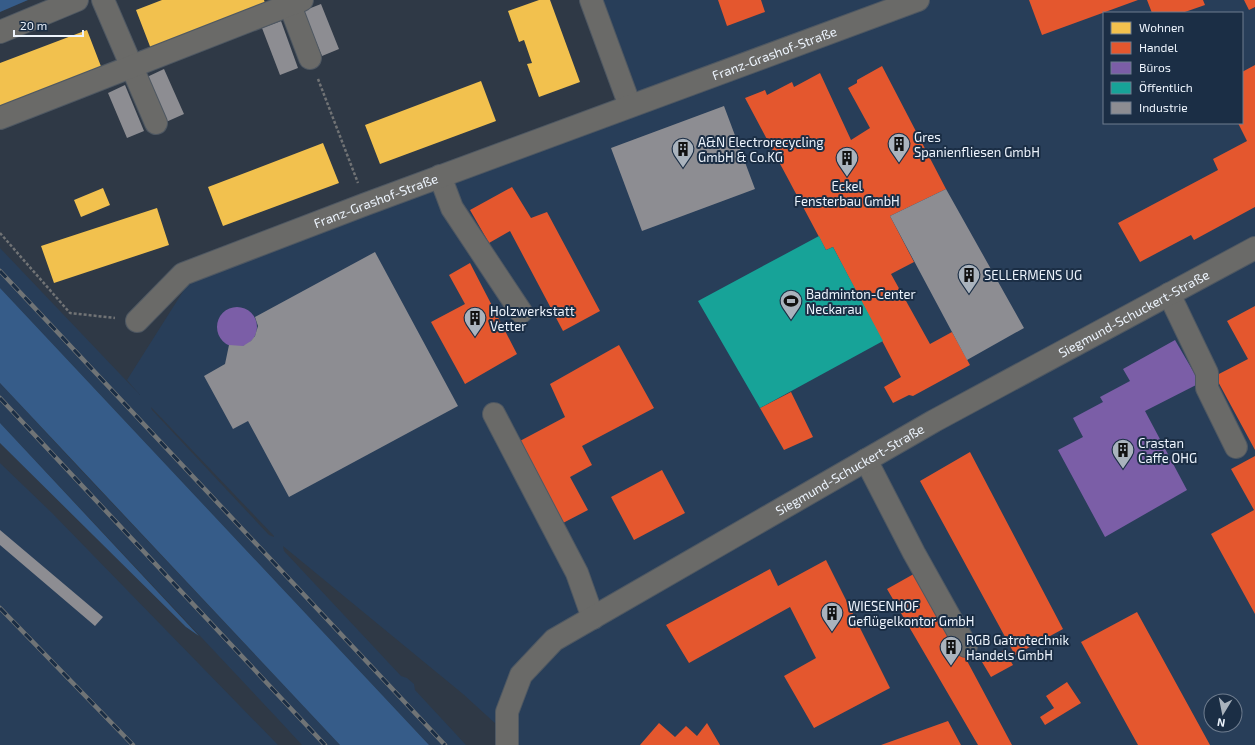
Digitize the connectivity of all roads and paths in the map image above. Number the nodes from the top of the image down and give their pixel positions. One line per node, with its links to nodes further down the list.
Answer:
1 (78, 0): 6 (street)
2 (103, 0): 8 (street)
3 (591, 0): 10 (street)
4 (918, 0): 10 (street, Franz-Grashof-Straße)
5 (294, 2): 7 (street); 8 (street)
6 (0, 32)
7 (310, 58)
8 (132, 67): 11 (street); 12 (street)
9 (323, 91): 14 (path)
10 (630, 106): 13 (street, Franz-Grashof-Straße)
11 (0, 118)
12 (156, 123)
13 (440, 176): 14 (street, Franz-Grashof-Straße); 18 (street)
14 (366, 204): 19 (street, Franz-Grashof-Straße)
15 (0, 233): 19 (path)
16 (1255, 248): 17 (street, Siegmund-Schuckert-Straße)
17 (1169, 294): 21 (street); 22 (street, Siegmund-Schuckert-Straße)
18 (521, 312)
19 (137, 321)
20 (494, 414): 23 (street)
21 (1236, 447)
22 (866, 460): 23 (street, Siegmund-Schuckert-Straße); 24 (street)
23 (593, 618): 25 (street, Siegmund-Schuckert-Straße)
24 (966, 646)
25 (507, 745)

